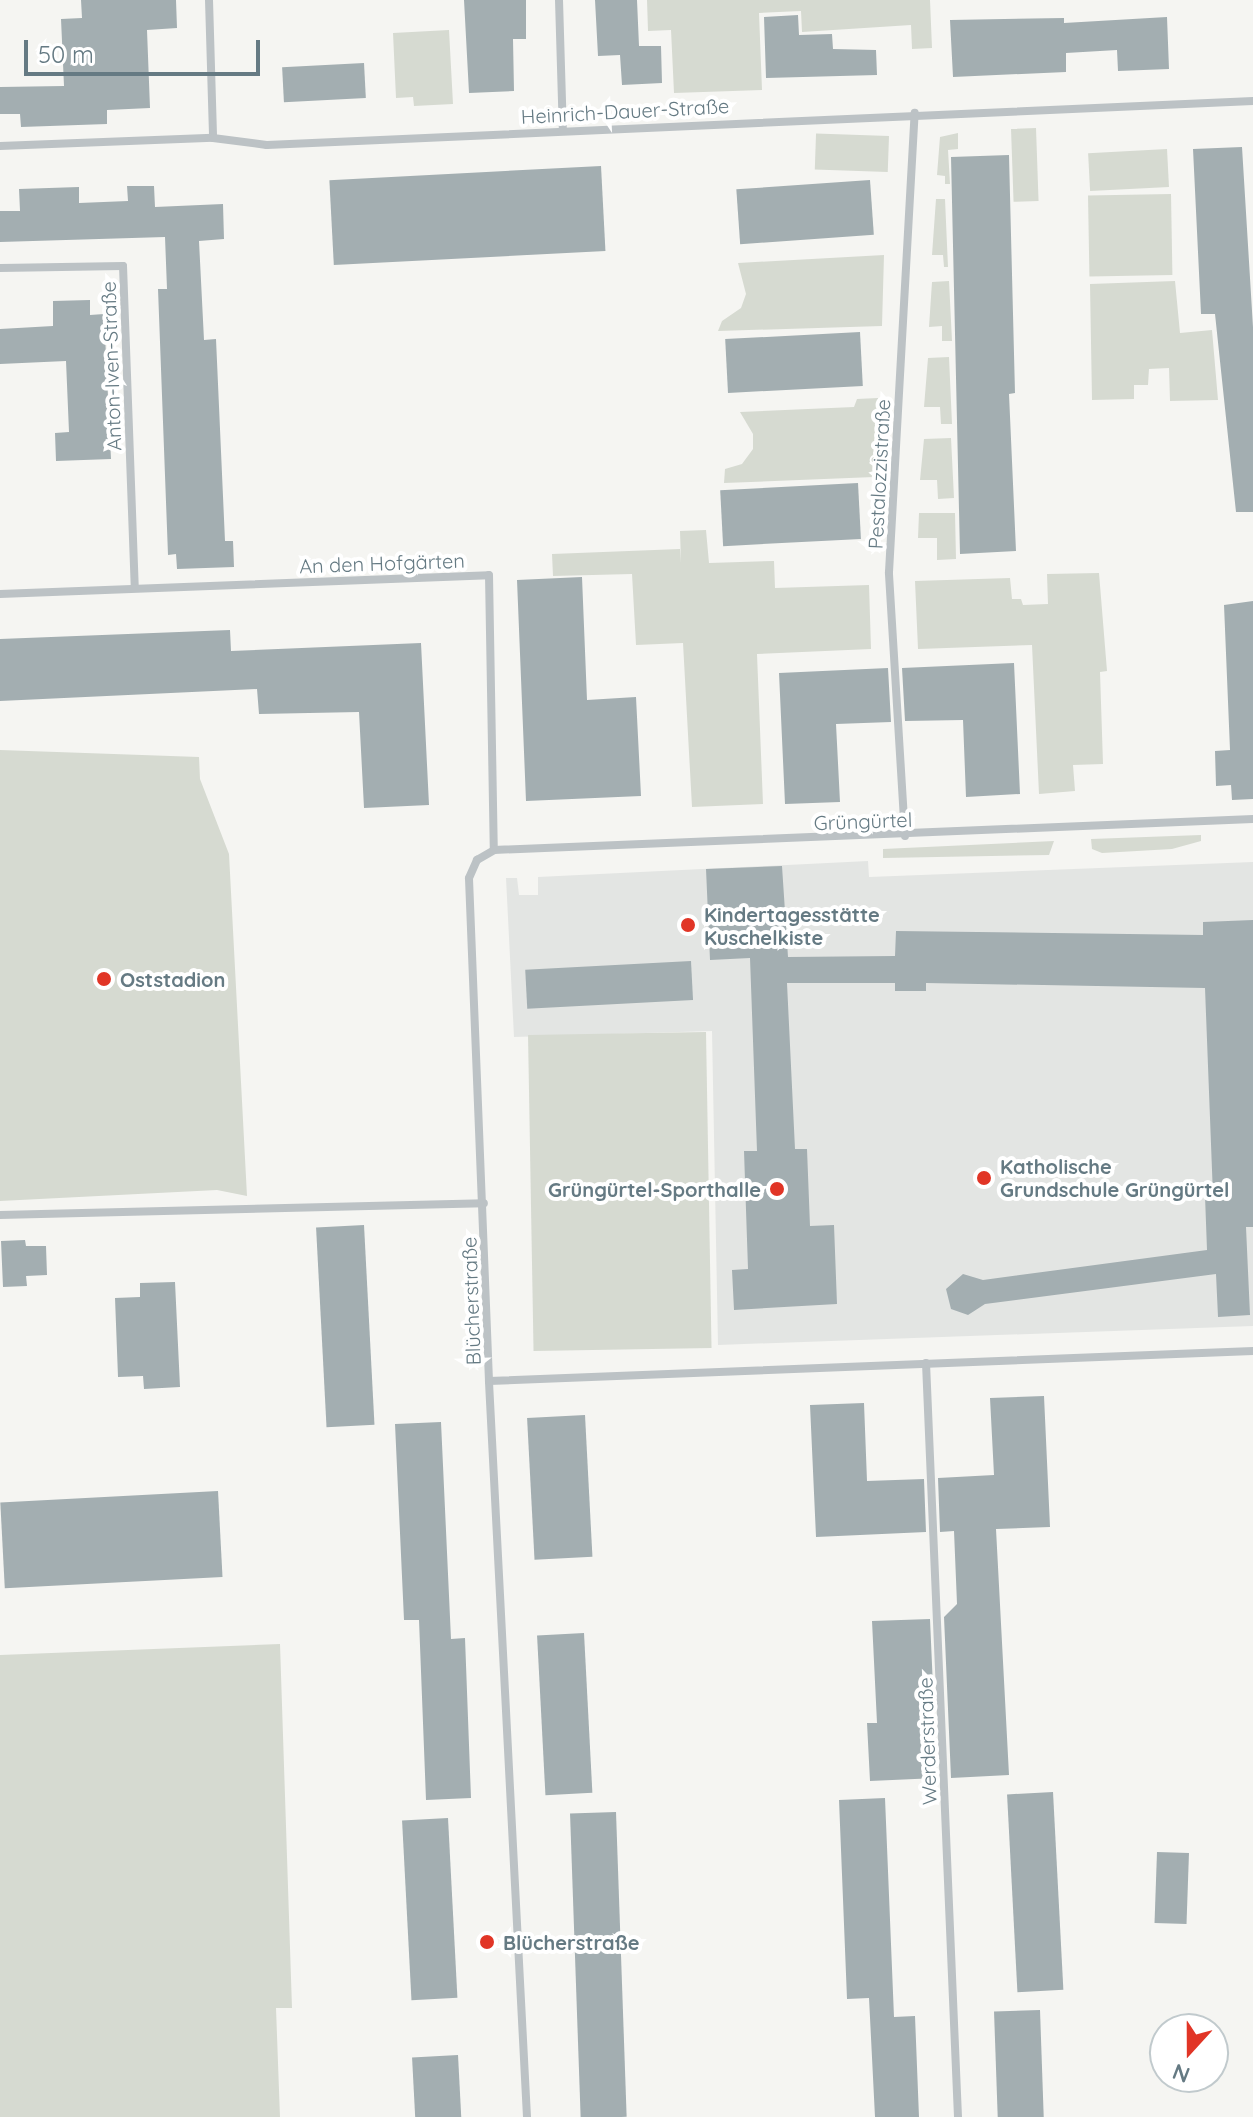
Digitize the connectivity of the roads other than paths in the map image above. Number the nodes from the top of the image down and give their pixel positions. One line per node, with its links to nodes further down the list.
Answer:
1 (209, 0): 6 (street)
2 (559, 0): 5 (street)
3 (1253, 101): 4 (street, Heinrich-Dauer-Straße)
4 (915, 113): 5 (street, Heinrich-Dauer-Straße); 12 (street, Pestalozzistraße)
5 (563, 131): 6 (street, Heinrich-Dauer-Straße)
6 (213, 138): 7 (street, Heinrich-Dauer-Straße)
7 (0, 146)
8 (0, 268): 9 (street, Anton-Iven-Straße)
9 (135, 588): 10 (street, An den Hofgärten); 13 (street, An den Hofgärten)
10 (0, 594)
11 (1253, 819): 12 (street, Grüngürtel)
12 (905, 836): 13 (street, Grüngürtel)
13 (494, 850): 14 (street, Grüngürtel)
14 (477, 860): 15 (street, Blücherstraße)
15 (484, 1203): 16 (street); 19 (street, Blücherstraße)
16 (0, 1215)
17 (1253, 1351): 18 (street)
18 (926, 1363): 19 (street); 21 (street, Werderstraße)
19 (489, 1381): 20 (street, Blücherstraße)
20 (527, 2117)
21 (958, 2117)

